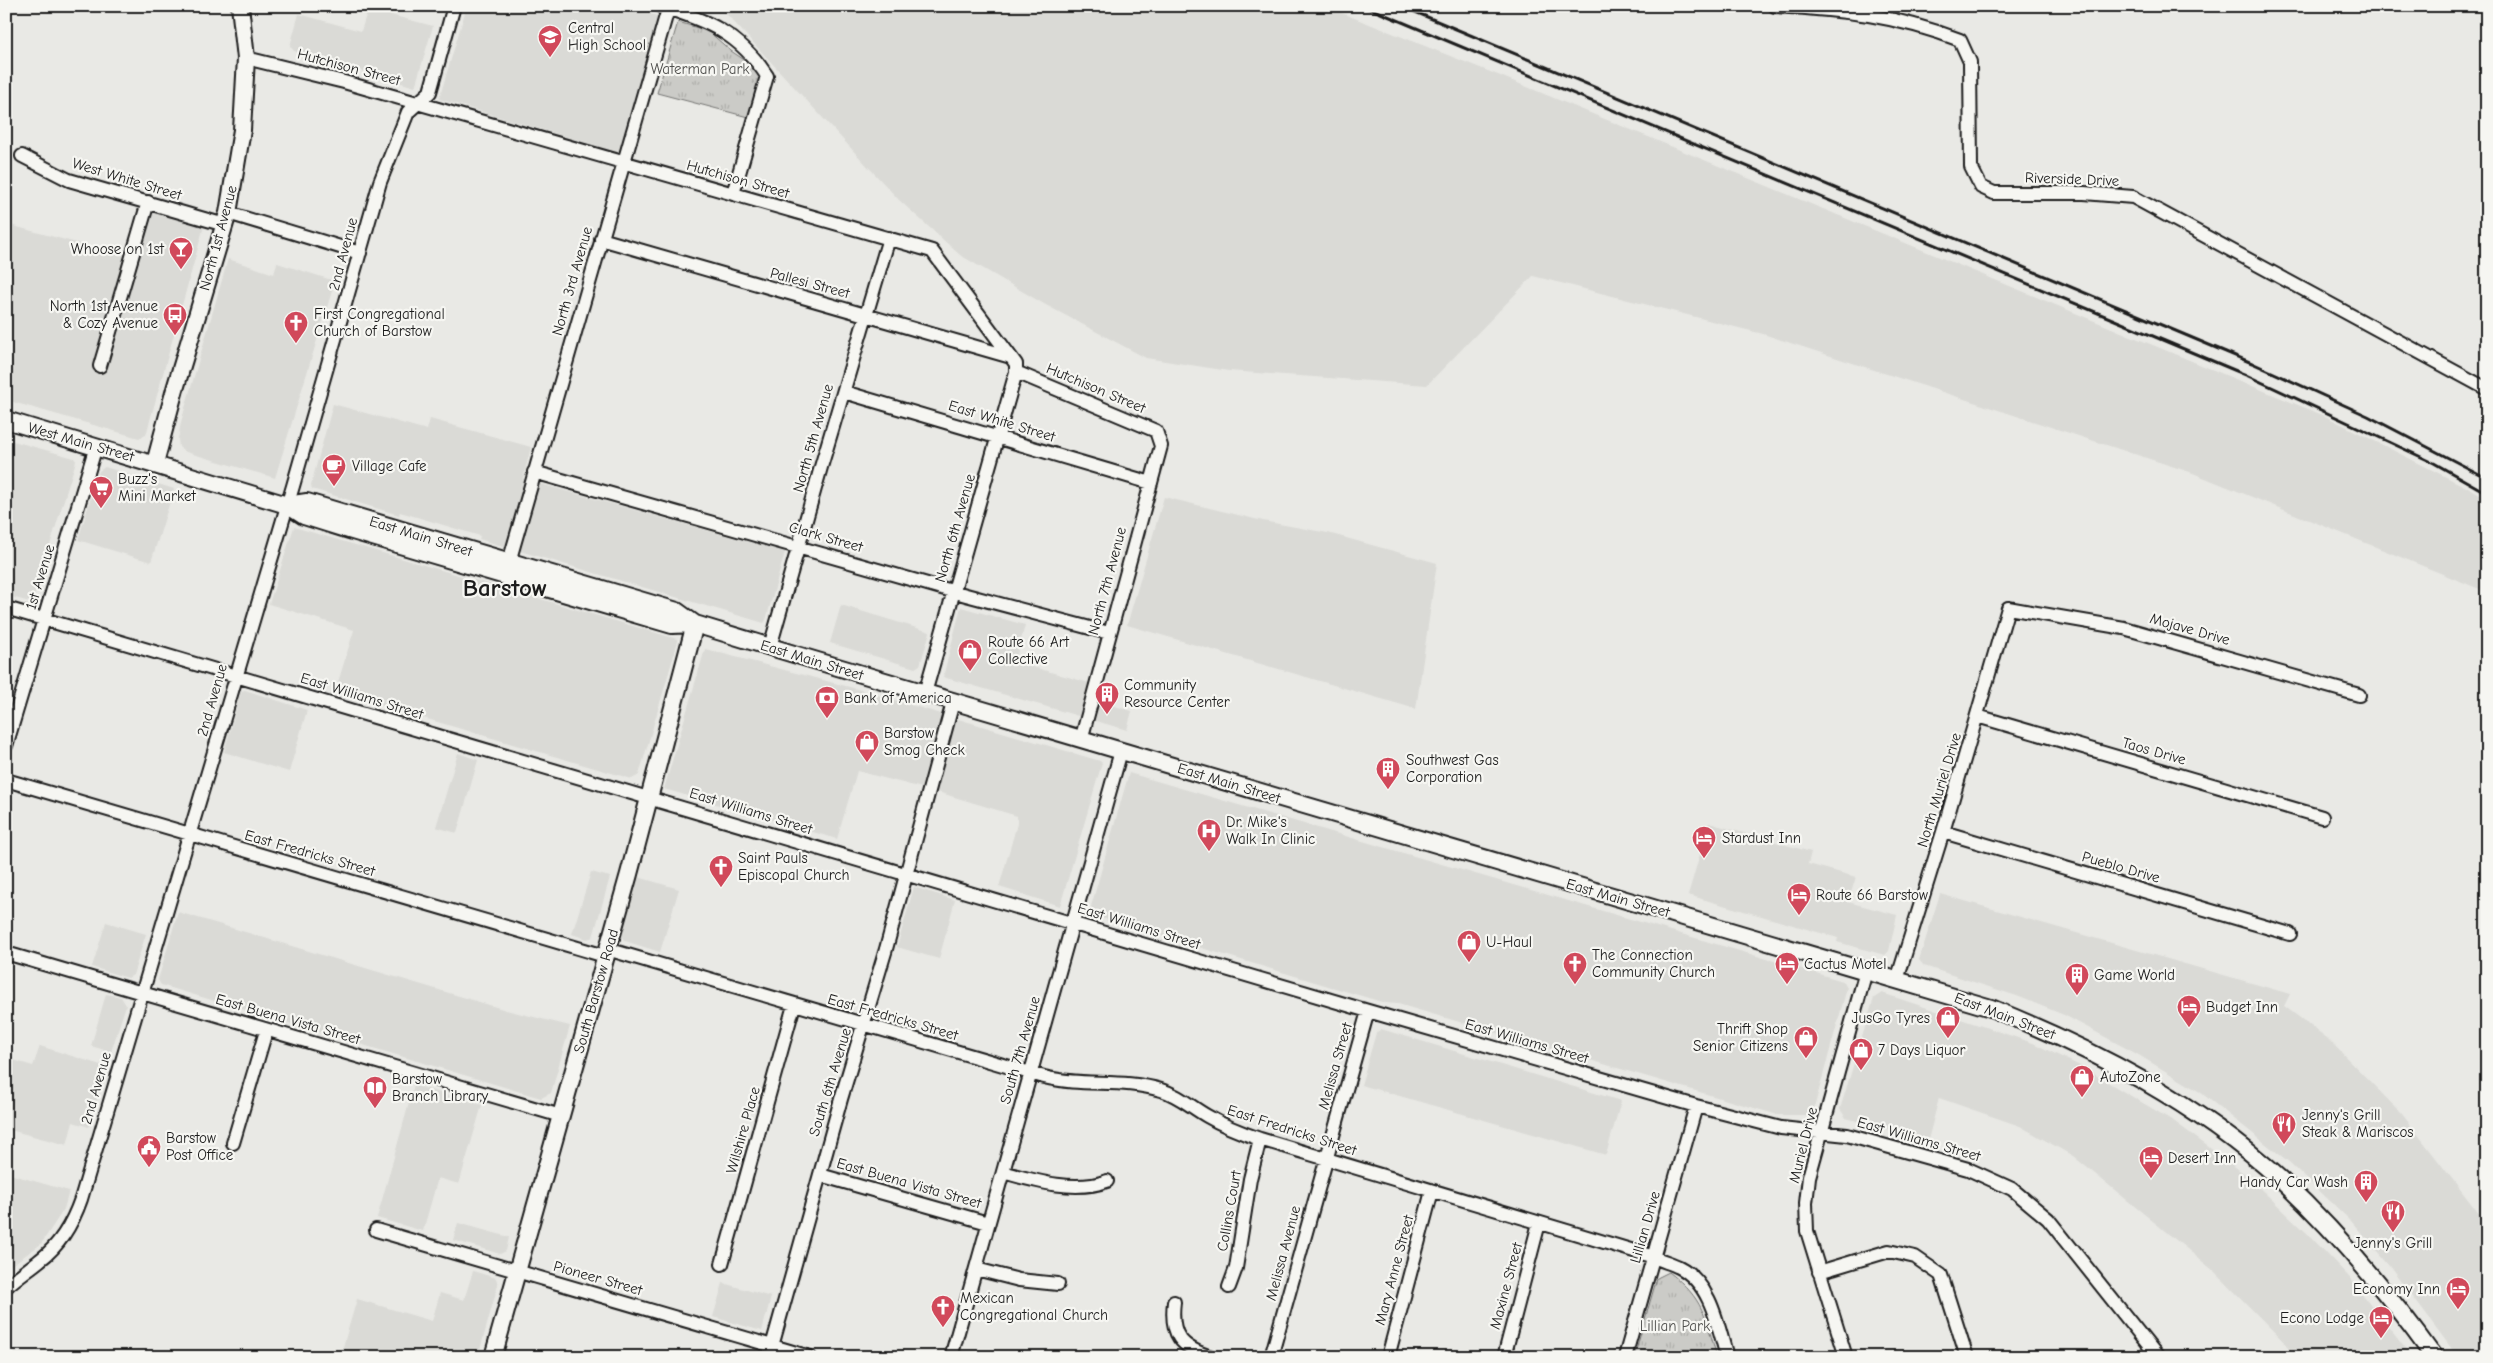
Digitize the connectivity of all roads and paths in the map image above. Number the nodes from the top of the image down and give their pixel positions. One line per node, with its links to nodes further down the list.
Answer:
1 (240, 6): 5 (main road, North 1st Avenue)
2 (454, 6): 6 (street, 2nd Avenue)
3 (1775, 6): 19 (street, Riverside Drive)
4 (664, 7): 8 (street, North 3rd Avenue); 9 (street)
5 (246, 58): 6 (street, Hutchison Street); 11 (main road, North 1st Avenue)
6 (419, 103): 8 (street, Hutchison Street); 14 (street, 2nd Avenue)
7 (22, 156): 10 (street, West White Street)
8 (623, 162): 9 (street, Hutchison Street); 13 (street, North 3rd Avenue)
9 (733, 194): 12 (street, Hutchison Street)
10 (148, 202): 11 (street, West White Street); 17 (street)
11 (226, 219): 14 (street); 25 (main road, North 1st Avenue)
12 (889, 238): 15 (street, North 5th Avenue); 16 (street, Hutchison Street)
13 (601, 239): 15 (street, Pallesi Street); 26 (street, North 3rd Avenue)
14 (360, 253): 28 (street, 2nd Avenue)
15 (866, 315): 16 (street, Pallesi Street); 20 (street, North 5th Avenue)
16 (1011, 357): 18 (street, Hutchison Street)
17 (100, 366)
18 (1016, 372): 22 (street, Hutchison Street); 23 (street, North 6th Avenue)
19 (2487, 389)
20 (844, 392): 23 (street, East White Street); 29 (street, North 5th Avenue)
21 (6, 420): 24 (main road, West Main Street)
22 (1156, 431): 27 (street, North 7th Avenue)
23 (998, 436): 27 (street, East White Street); 31 (street, North 6th Avenue)
24 (96, 446): 25 (main road, West Main Street); 34 (street, 1st Avenue)
25 (156, 463): 28 (main road, East Main Street)
26 (534, 472): 29 (street, Clark Street); 30 (street, North 3rd Avenue)
27 (1151, 483): 36 (street, North 7th Avenue)
28 (288, 505): 30 (main road, East Main Street); 35 (main road, East Main Street); 38 (street, 2nd Avenue)
29 (799, 546): 31 (street, Clark Street); 37 (street, North 5th Avenue)
30 (509, 562): 35 (main road, East Main Street)
31 (954, 591): 36 (street, Clark Street); 39 (street, North 6th Avenue)
32 (6, 608): 34 (street, East Williams Street)
33 (2008, 608): 40 (street, Mojave Drive); 42 (street, North Muriel Drive)
34 (44, 619): 38 (street, East Williams Street); 44 (street, 1st Avenue)
35 (695, 624): 37 (main road, East Main Street); 47 (main road, South Barstow Road)
36 (1109, 632): 43 (street, North 7th Avenue)
37 (770, 647): 39 (main road, East Main Street)
38 (236, 676): 47 (street, East Williams Street); 50 (street, 2nd Avenue)
39 (925, 693): 41 (main road, East Main Street)
40 (2359, 695)
41 (953, 702): 43 (main road, East Main Street); 51 (street, South 6th Avenue)
42 (1978, 716): 48 (street, Taos Drive); 49 (street, North Muriel Drive)
43 (1081, 740): 45 (main road, East Main Street)
44 (6, 746)
45 (1121, 751): 52 (street, South 7th Avenue); 56 (main road, East Main Street)
46 (6, 780): 50 (street, East Fredricks Street)
47 (649, 798): 51 (street, East Williams Street); 54 (main road, South Barstow Road)
48 (2322, 817)
49 (1943, 832): 53 (street, Pueblo Drive); 57 (street, North Muriel Drive)
50 (190, 835): 54 (street, East Fredricks Street); 58 (street, 2nd Avenue)
51 (907, 875): 52 (street, East Williams Street); 61 (street, South 6th Avenue)
52 (1073, 923): 60 (street, East Williams Street); 63 (street, South 7th Avenue)
53 (2290, 934)
54 (606, 952): 59 (street, East Fredricks Street); 65 (main road, South Barstow Road)
55 (6, 953): 58 (street, East Buena Vista Street)
56 (1866, 971): 57 (main road, East Main Street); 66 (street, Muriel Drive)
57 (1897, 980): 99 (main road, East Main Street)
58 (141, 993): 62 (street, East Buena Vista Street); 83 (street, 2nd Avenue)
59 (794, 1005): 61 (street, East Fredricks Street); 78 (street, Wilshire Place)
60 (1368, 1012): 64 (street, East Williams Street); 69 (street, Melissa Street)
61 (864, 1026): 63 (street, East Fredricks Street); 71 (street, South 6th Avenue)
62 (266, 1031): 65 (street, East Buena Vista Street); 68 (street)
63 (1031, 1074): 67 (street, East Fredricks Street); 70 (street, South 7th Avenue)
64 (1696, 1106): 66 (street, East Williams Street); 77 (street, Lillian Drive)
65 (561, 1116): 80 (main road, South Barstow Road)
66 (1822, 1131): 81 (street, Muriel Drive); 98 (street, East Williams Street)
67 (1260, 1139): 69 (street, East Fredricks Street); 84 (street, Collins Court)
68 (233, 1143)
69 (1326, 1159): 73 (street, East Fredricks Street); 91 (street, Melissa Avenue)
70 (1003, 1172): 72 (street); 74 (street, South 7th Avenue)
71 (820, 1174): 74 (street, East Buena Vista Street); 86 (street, South 6th Avenue)
72 (1107, 1181)
73 (1432, 1191): 75 (street, East Fredricks Street); 92 (street, Mary Anne Street)
74 (988, 1223): 79 (street, South 7th Avenue)
75 (1540, 1224): 77 (street, East Fredricks Street); 93 (street, Maxine Street)
76 (376, 1230): 80 (street, Pioneer Street)
77 (1654, 1257): 94 (street, Lillian Drive); 95 (street, East Fredricks Street)
78 (722, 1264)
79 (976, 1269): 82 (street); 89 (street, South 7th Avenue)
80 (517, 1272): 86 (street, Pioneer Street); 87 (main road, South Barstow Road)
81 (1819, 1272): 96 (street, Muriel Drive); 97 (street)
82 (1058, 1284)
83 (6, 1287)
84 (1229, 1287)
85 (1174, 1302): 90 (street)
86 (771, 1351): 88 (street, Pioneer Street)
87 (493, 1357)
88 (810, 1357)
89 (951, 1357)
90 (1212, 1357)
91 (1271, 1357)
92 (1388, 1357)
93 (1504, 1357)
94 (1625, 1357)
95 (1728, 1357)
96 (1846, 1357)
97 (1967, 1357)
98 (2158, 1357)
99 (2434, 1357)

